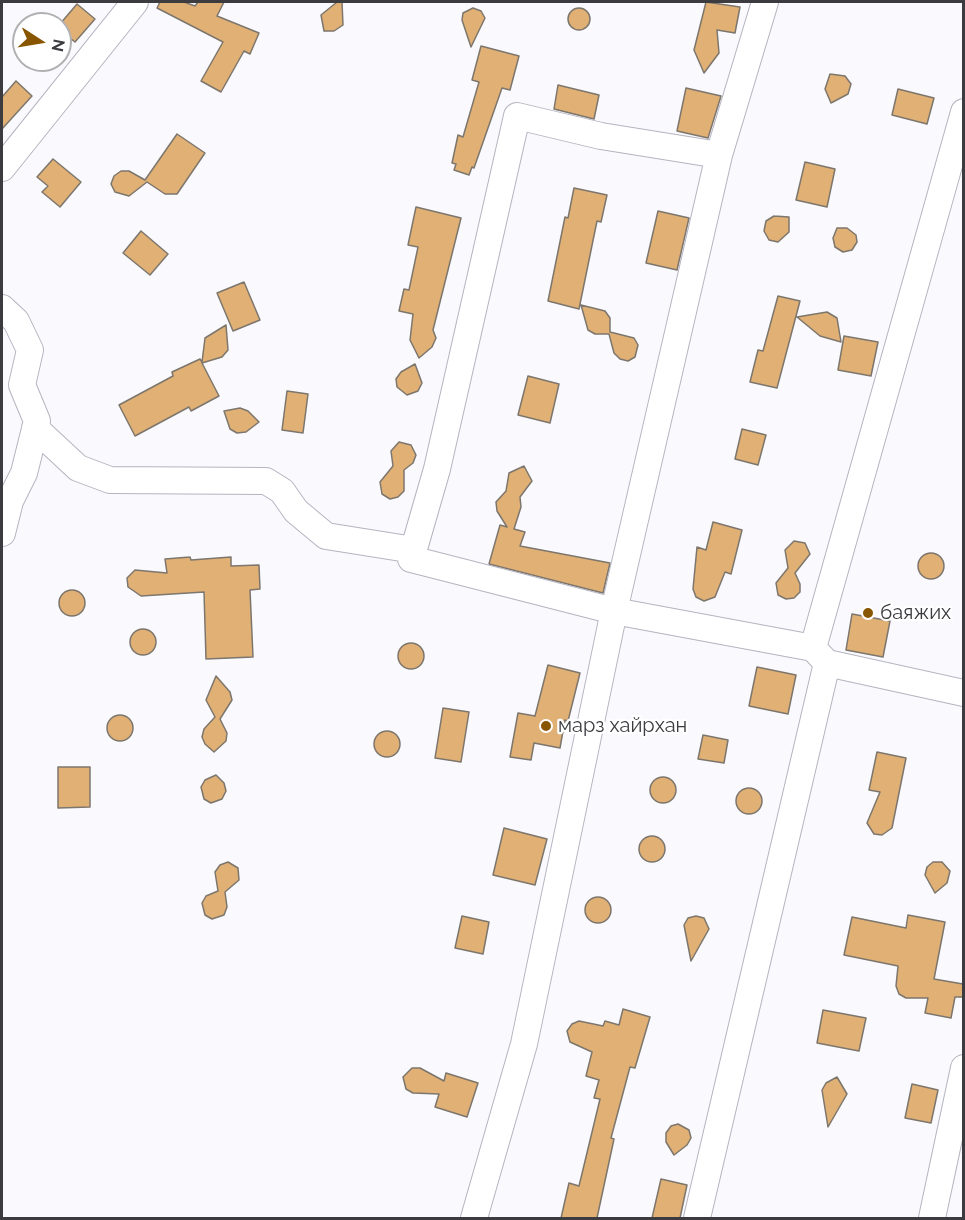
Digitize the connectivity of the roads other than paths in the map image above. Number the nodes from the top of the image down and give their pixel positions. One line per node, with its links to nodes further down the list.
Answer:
1 (135, 2): 5 (street)
2 (765, 2): 4 (street)
3 (963, 112): 11 (street)
4 (719, 155): 9 (street); 10 (street)
5 (2, 168)
6 (2, 308): 7 (street)
7 (35, 428): 8 (street); 9 (street)
8 (2, 533)
9 (414, 550): 10 (street)
10 (614, 611): 11 (street); 14 (street)
11 (820, 656): 12 (street); 15 (street)
12 (963, 693)
13 (963, 1068): 16 (street)
14 (474, 1218)
15 (696, 1218)
16 (932, 1218)

